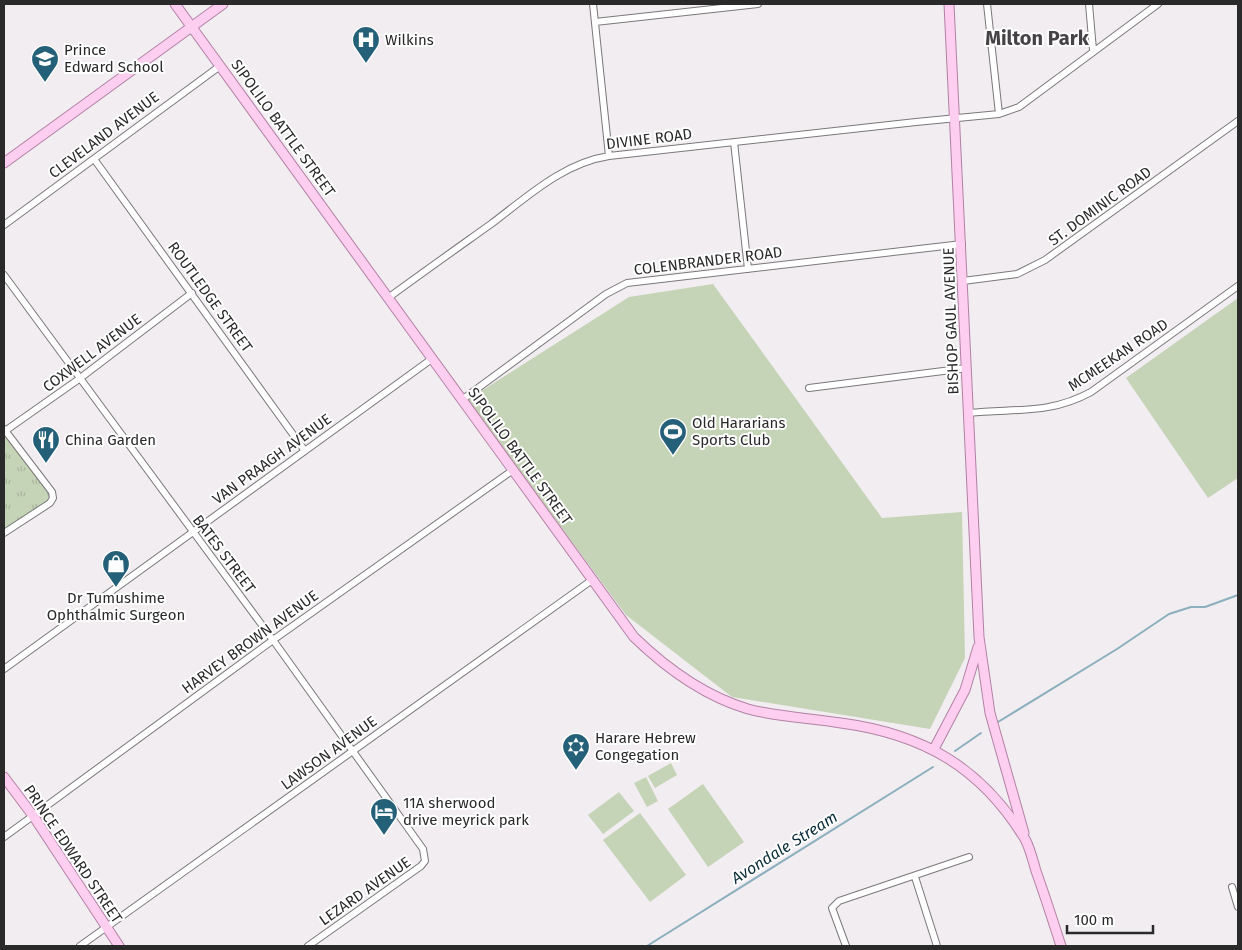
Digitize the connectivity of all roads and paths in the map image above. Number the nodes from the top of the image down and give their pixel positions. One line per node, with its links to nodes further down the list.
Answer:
1 (175, 4): 10 (main road, SIPOLILO BATTLE STREET)
2 (223, 4): 10 (main road)
3 (593, 4): 9 (street)
4 (758, 4): 9 (street)
5 (949, 4): 14 (main road, BISHOP GAUL AVENUE)
6 (987, 4): 13 (street)
7 (1089, 4): 11 (street)
8 (1158, 4): 11 (street, DIVINE ROAD)
9 (594, 22): 17 (street)
10 (192, 26): 12 (main road, SIPOLILO BATTLE STREET); 19 (main road)
11 (1093, 50): 13 (street, DIVINE ROAD)
12 (220, 66): 18 (street, CLEVELAND AVENUE); 27 (main road, SIPOLILO BATTLE STREET)
13 (999, 114): 14 (street, DIVINE ROAD)
14 (956, 118): 16 (street, DIVINE ROAD); 21 (main road, BISHOP GAUL AVENUE)
15 (1238, 121): 24 (street, ST. DOMINIC ROAD)
16 (734, 142): 17 (street, DIVINE ROAD); 22 (street)
17 (609, 156): 27 (street, DIVINE ROAD)
18 (94, 159): 20 (street, CLEVELAND AVENUE); 26 (street, ROUTLEDGE STREET)
19 (4, 163)
20 (4, 224)
21 (962, 244): 22 (street, COLENBRANDER ROAD); 24 (main road, BISHOP GAUL AVENUE)
22 (748, 269): 32 (street, COLENBRANDER ROAD)
23 (4, 275): 30 (street, BATES STREET)
24 (963, 281): 29 (main road, BISHOP GAUL AVENUE)
25 (1238, 286): 33 (street, MCMEEKAN ROAD)
26 (192, 293): 30 (street, COXWELL AVENUE); 35 (street, ROUTLEDGE STREET)
27 (388, 298): 28 (main road, SIPOLILO BATTLE STREET)
28 (433, 358): 32 (main road, SIPOLILO BATTLE STREET); 35 (street, VAN PRAAGH AVENUE)
29 (967, 368): 31 (street); 33 (main road, BISHOP GAUL AVENUE)
30 (79, 379): 34 (street, COXWELL AVENUE); 37 (street, BATES STREET)
31 (809, 388)
32 (463, 399): 36 (main road, SIPOLILO BATTLE STREET)
33 (969, 412): 40 (main road, BISHOP GAUL AVENUE)
34 (5, 430): 38 (street)
35 (304, 451): 37 (street, VAN PRAAGH AVENUE)
36 (513, 470): 39 (main road, SIPOLILO BATTLE STREET); 41 (street, HARVEY BROWN AVENUE)
37 (192, 532): 41 (street, BATES STREET); 42 (street, VAN PRAAGH AVENUE)
38 (4, 533)
39 (592, 580): 43 (main road, SIPOLILO BATTLE STREET); 44 (street, LAWSON AVENUE)
40 (979, 636): 43 (main road); 48 (main road)
41 (273, 640): 44 (street, BATES STREET); 46 (street, HARVEY BROWN AVENUE)
42 (4, 669)
43 (934, 749): 48 (main road)
44 (353, 751): 49 (street, BATES STREET); 54 (street, LAWSON AVENUE)
45 (4, 776): 46 (main road, PRINCE EDWARD STREET)
46 (34, 817): 47 (street, HARVEY BROWN AVENUE); 54 (main road, PRINCE EDWARD STREET)
47 (4, 837)
48 (1026, 841): 60 (main road)
49 (423, 849): 57 (street, LEZARD AVENUE)
50 (969, 857): 51 (street)
51 (915, 877): 58 (street); 59 (street)
52 (1232, 887): 53 (street)
53 (1238, 908)
54 (106, 927): 55 (street, LAWSON AVENUE); 56 (main road, PRINCE EDWARD STREET)
55 (80, 946)
56 (119, 946)
57 (308, 946)
58 (846, 946)
59 (937, 946)
60 (1061, 946)

